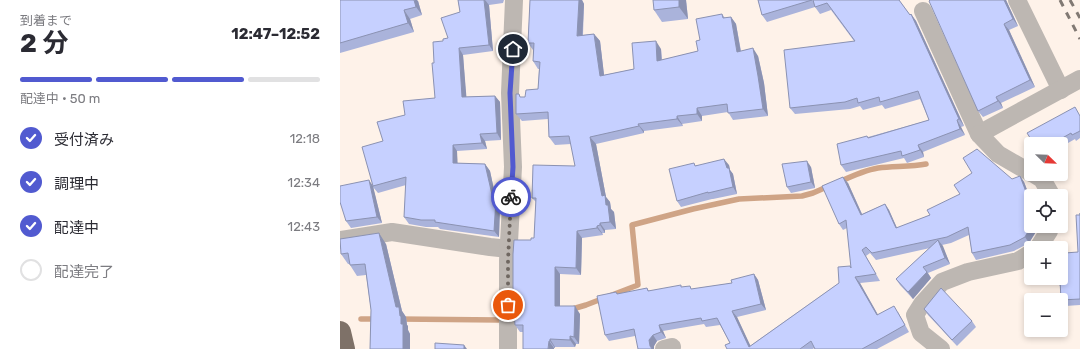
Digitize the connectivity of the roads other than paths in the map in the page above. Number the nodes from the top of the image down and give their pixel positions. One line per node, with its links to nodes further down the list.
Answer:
1 (514, 0): 9 (street)
2 (1017, 0): 5 (street)
3 (923, 10): 6 (street)
4 (1080, 79): 5 (street)
5 (1061, 90): 6 (street)
6 (979, 134): 7 (street)
7 (1024, 168)
8 (340, 240): 9 (street)
9 (509, 249): 13 (street)
10 (1024, 257): 14 (street)
11 (340, 332): 12 (highway)
12 (344, 349)
13 (508, 349)
14 (940, 349)

